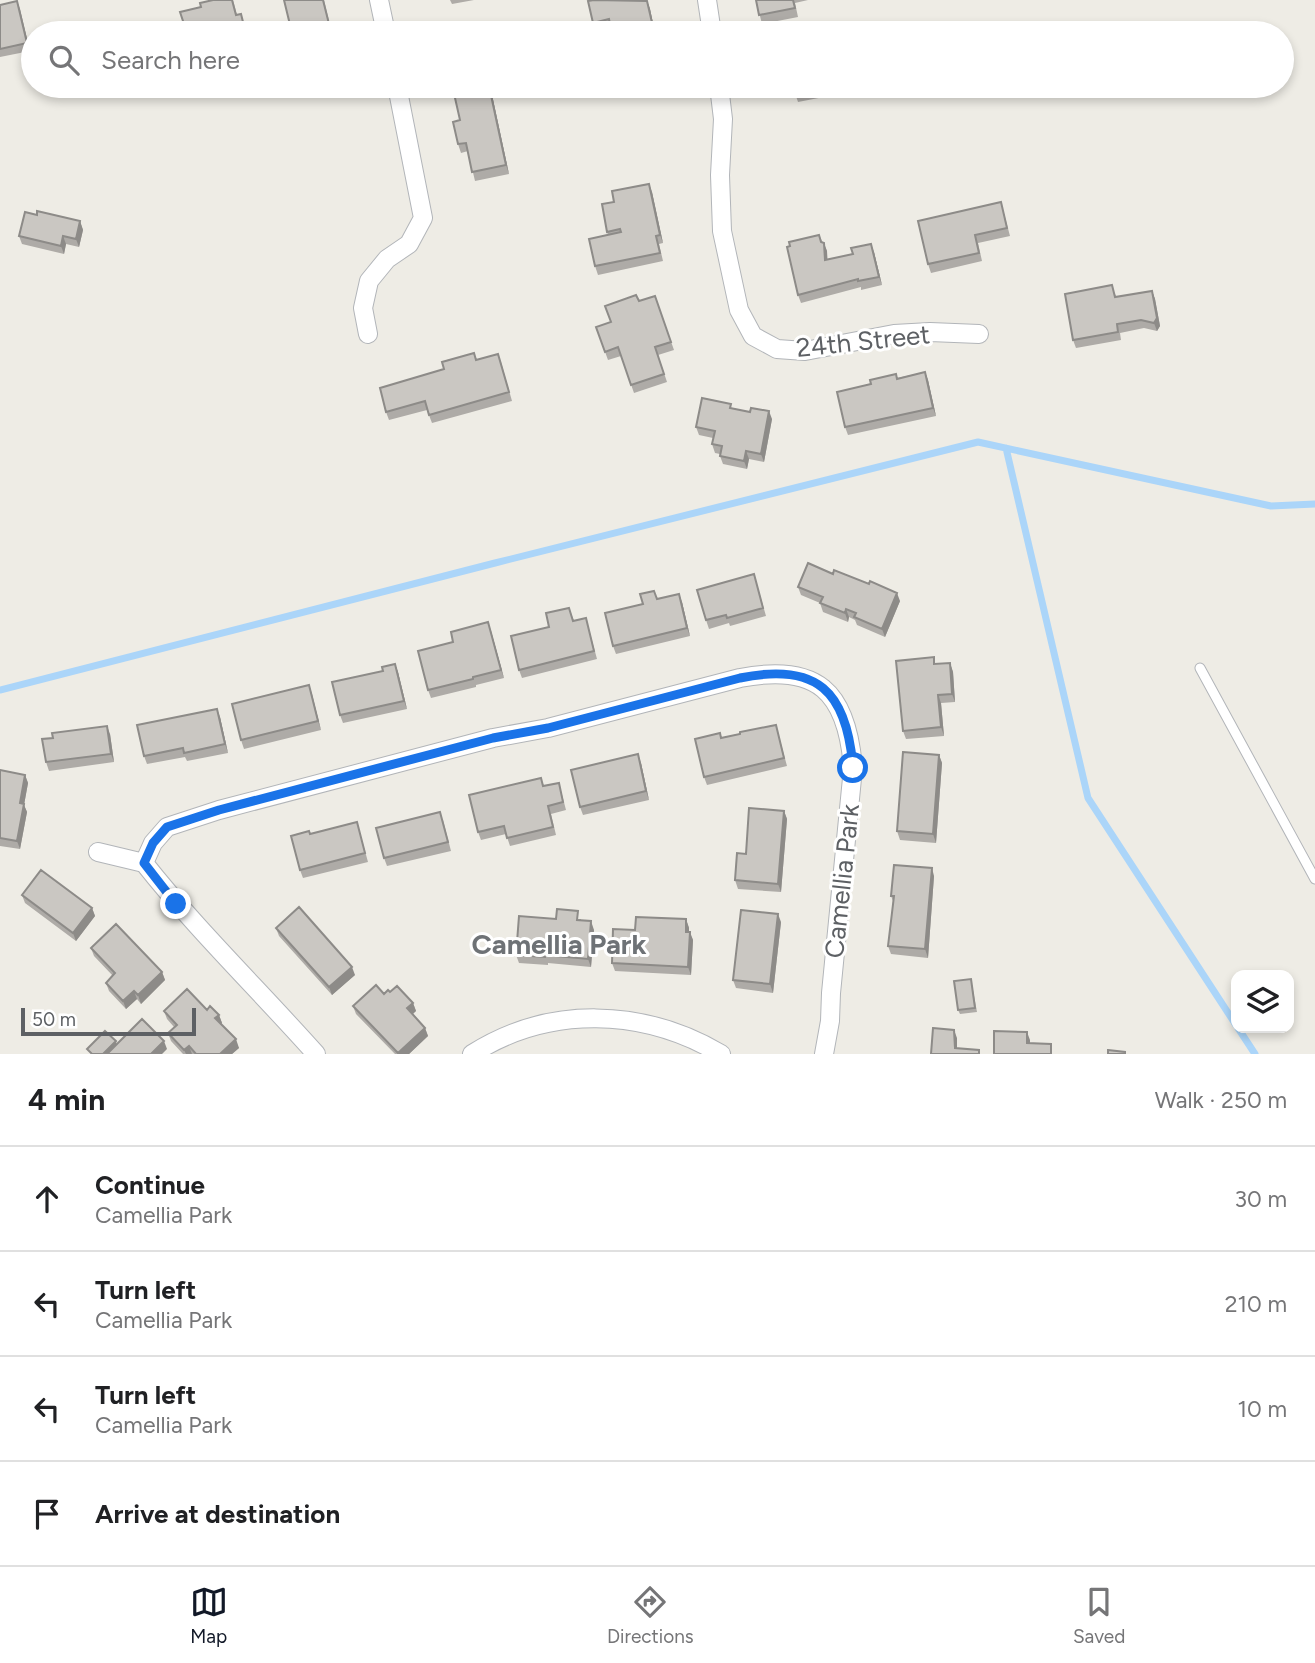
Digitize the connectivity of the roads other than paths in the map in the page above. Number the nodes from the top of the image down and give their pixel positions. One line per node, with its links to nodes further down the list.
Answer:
1 (379, 0): 3 (street)
2 (706, 0): 4 (street)
3 (383, 21)
4 (710, 21)
5 (399, 98): 7 (street)
6 (720, 98): 8 (street, 24th Street)
7 (368, 334)
8 (979, 334)
9 (1200, 668): 12 (lane)
10 (98, 852): 11 (street)
11 (144, 863): 13 (street); 16 (street, Camellia Park)
12 (1315, 879)
13 (316, 1054)
14 (472, 1054): 15 (street)
15 (721, 1054)
16 (824, 1054)

